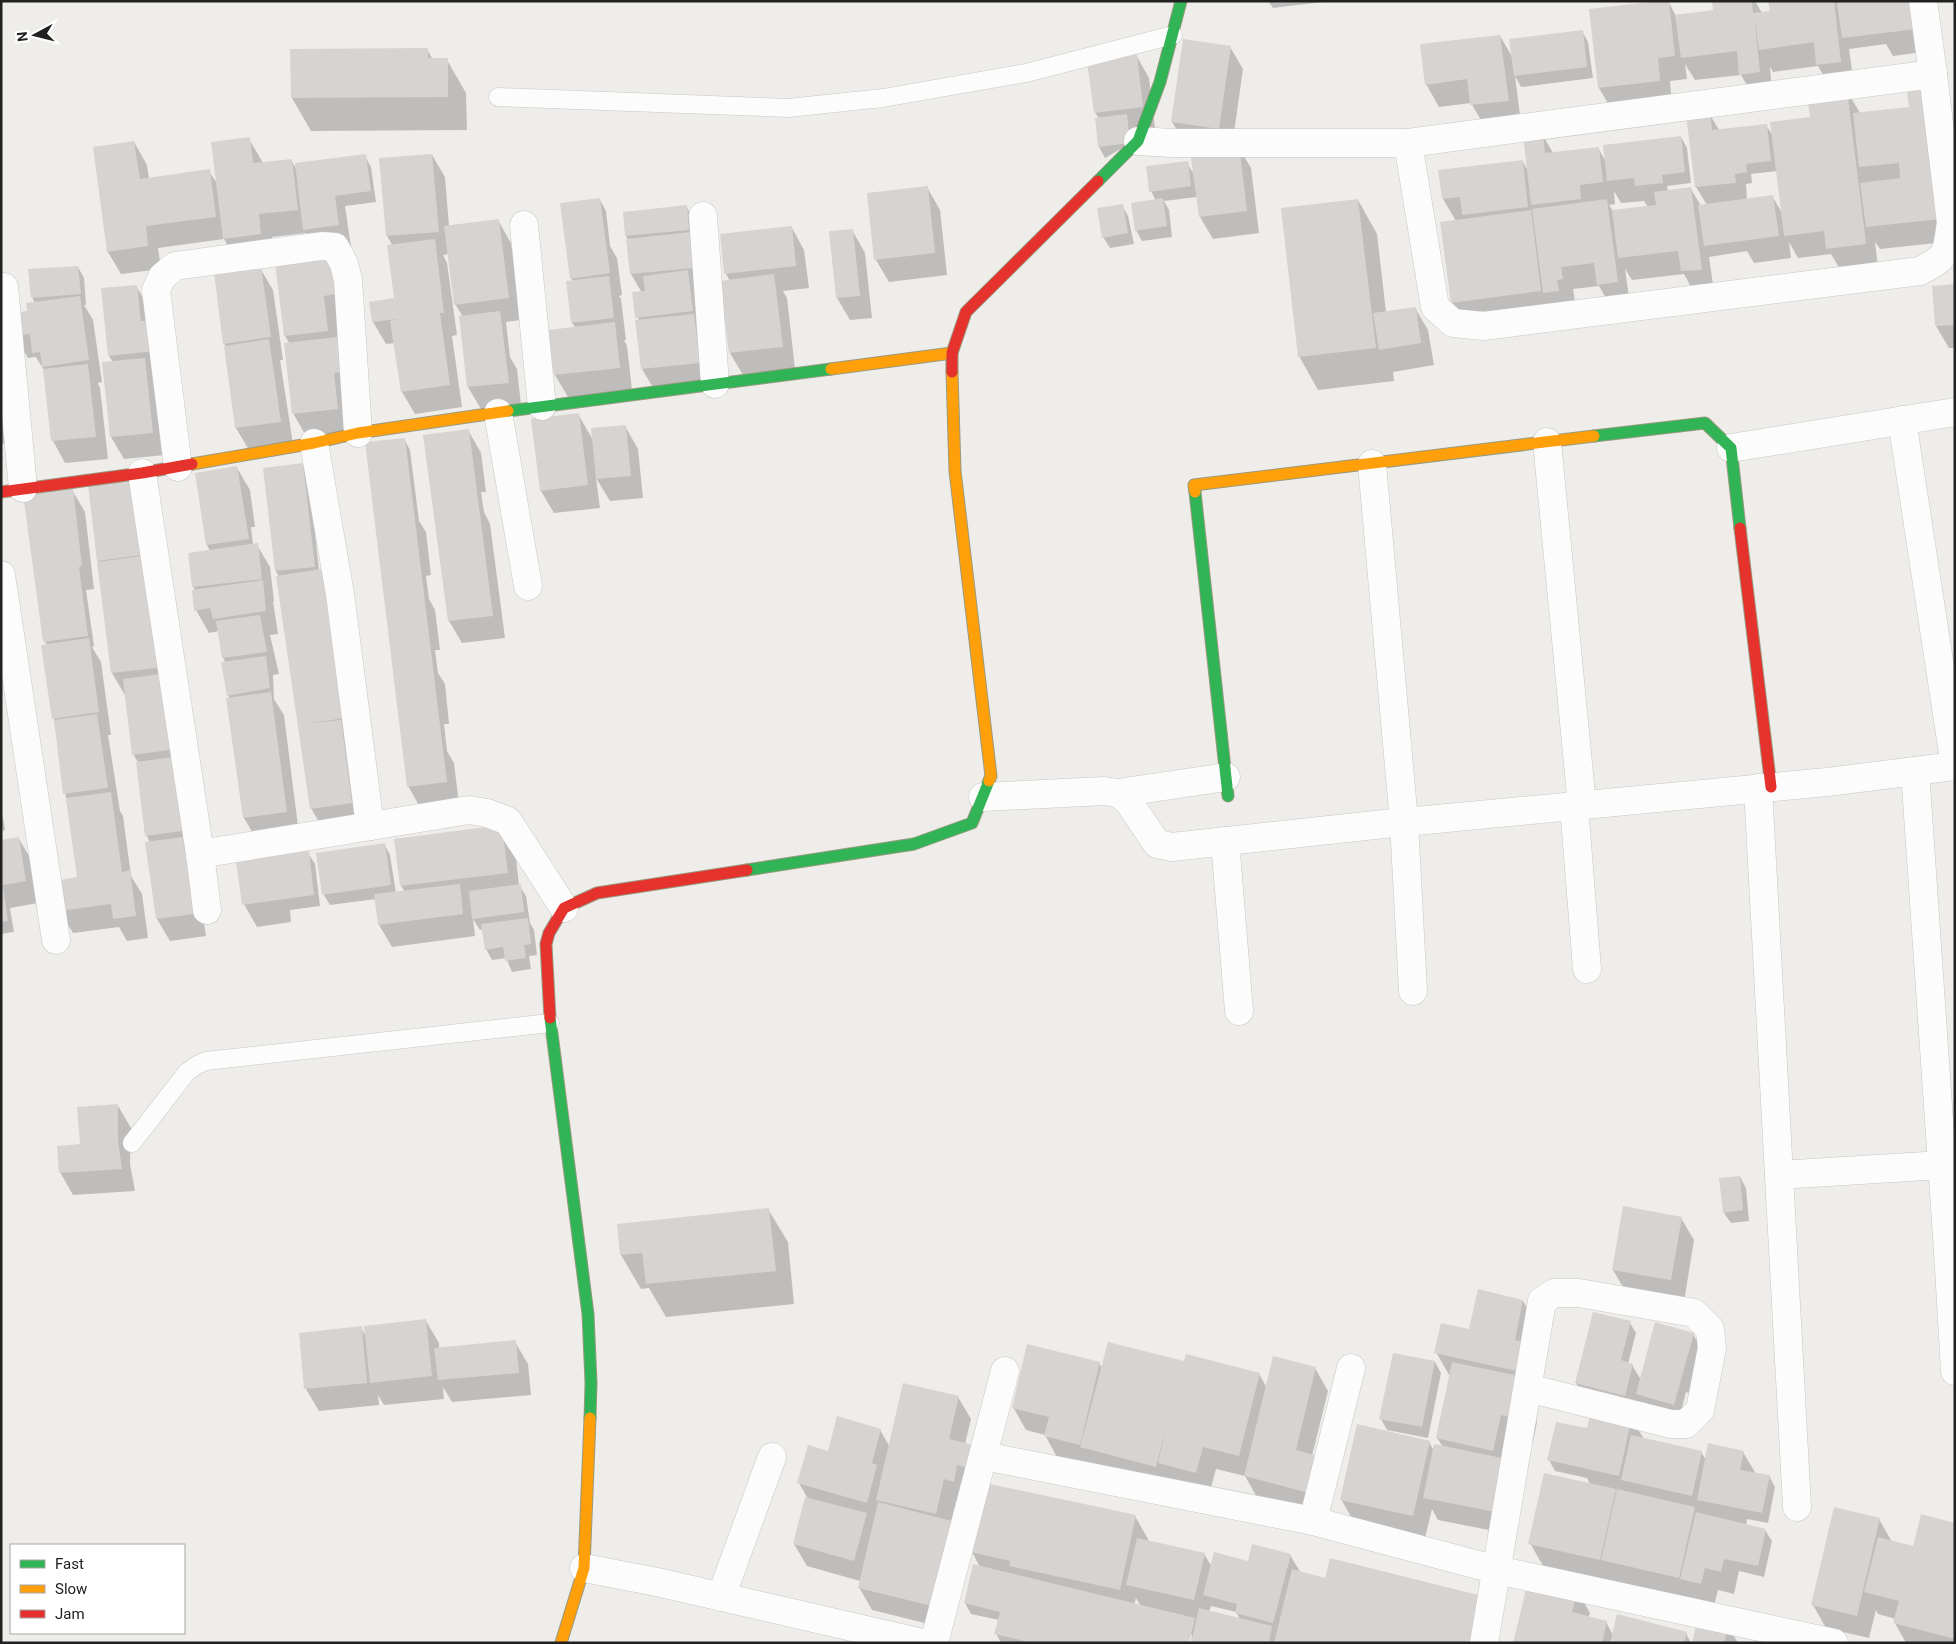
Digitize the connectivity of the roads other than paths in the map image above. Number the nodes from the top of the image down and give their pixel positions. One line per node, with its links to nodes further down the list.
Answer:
1 (1181, 1): 3 (street)
2 (1923, 1): 4 (street)
3 (1173, 35): 5 (lane); 7 (street)
4 (1934, 74): 6 (street); 8 (street)
5 (498, 97)
6 (1947, 112): 8 (street)
7 (1138, 141): 8 (street); 12 (street)
8 (1408, 143)
9 (703, 216): 13 (street)
10 (524, 225): 14 (street)
11 (4, 287): 25 (street)
12 (952, 353): 13 (street); 33 (street)
13 (716, 384): 14 (street)
14 (542, 406): 16 (street)
15 (1955, 412): 17 (street)
16 (498, 413): 18 (street); 27 (street)
17 (1902, 420): 21 (street); 28 (street)
18 (358, 433): 20 (street); 23 (street)
19 (1547, 442): 21 (street); 22 (street); 34 (street)
20 (314, 443): 23 (street); 36 (street)
21 (1731, 448): 31 (street)
22 (1372, 464): 30 (street); 35 (street)
23 (178, 467): 24 (street)
24 (142, 473): 25 (street); 38 (street)
25 (12, 490)
26 (1, 576): 41 (street)
27 (528, 586)
28 (1955, 766): 29 (street)
29 (1916, 771): 31 (street); 47 (street)
30 (1227, 786): 32 (street)
31 (1764, 788): 34 (street); 48 (street)
32 (1118, 793): 33 (street); 37 (street)
33 (984, 798): 39 (street)
34 (1578, 805): 35 (street); 42 (street)
35 (1404, 822): 37 (street); 43 (street)
36 (370, 826): 38 (street); 39 (street)
37 (1225, 841): 44 (street)
38 (200, 854): 40 (street)
39 (564, 908): 45 (street)
40 (207, 910)
41 (56, 940)
42 (1587, 969)
43 (1413, 991)
44 (1240, 1011)
45 (550, 1023): 46 (lane); 58 (street)
46 (132, 1143)
47 (1942, 1165): 48 (street); 49 (street)
48 (1779, 1175): 56 (street)
49 (1951, 1250): 52 (street)
50 (1351, 1368): 57 (street)
51 (1005, 1371): 54 (street)
52 (1955, 1371)
53 (1528, 1388): 53 (street); 59 (street)
54 (984, 1456): 57 (street); 63 (street)
55 (772, 1457): 60 (street)
56 (1797, 1507)
57 (1313, 1521): 59 (street)
58 (584, 1568): 60 (street); 61 (street)
59 (1497, 1570): 64 (street); 65 (street)
60 (721, 1597): 62 (street)
61 (561, 1643)
62 (922, 1643)
63 (934, 1643)
64 (1484, 1643)
65 (1834, 1643)

